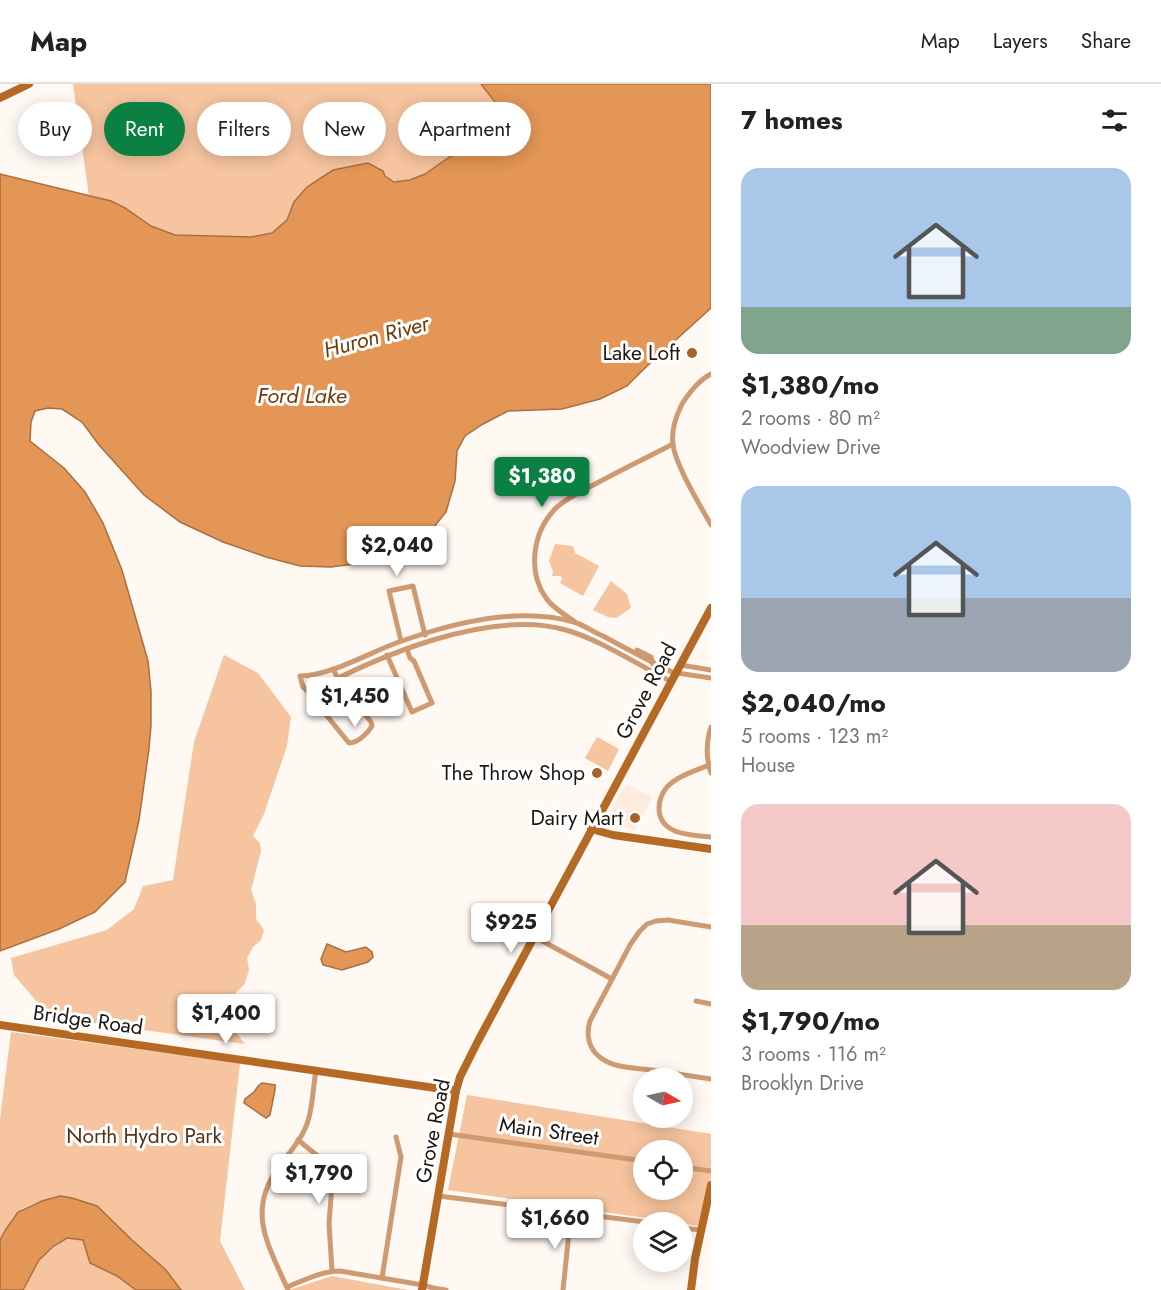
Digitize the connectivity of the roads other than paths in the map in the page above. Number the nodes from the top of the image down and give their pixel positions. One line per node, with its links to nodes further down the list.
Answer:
1 (29, 84): 2 (main road)
2 (0, 98)
3 (711, 374): 4 (street)
4 (673, 444): 5 (street); 9 (street)
5 (711, 525)
6 (711, 608): 27 (main road, Grove Road)
7 (546, 616): 8 (street); 9 (street); 10 (street)
8 (495, 618): 11 (street); 13 (street)
9 (576, 622): 12 (street)
10 (547, 626): 11 (street); 14 (street)
11 (496, 627): 16 (street)
12 (591, 631): 14 (street); 17 (street)
13 (424, 633): 15 (street); 15 (street); 16 (street)
14 (588, 638): 21 (street)
15 (401, 641): 18 (street)
16 (425, 642): 20 (street)
17 (616, 643): 19 (street); 23 (street)
18 (385, 647): 22 (street); 24 (street)
19 (625, 648): 21 (street); 23 (street)
20 (407, 649): 22 (street); 22 (street)
21 (621, 655): 25 (street)
22 (387, 656): 28 (street)
23 (654, 663): 25 (street); 27 (street)
24 (333, 669): 28 (street); 31 (street)
25 (649, 670): 30 (street)
26 (711, 670): 27 (street)
27 (678, 671): 29 (street); 30 (main road, Grove Road)
28 (337, 678): 31 (street); 31 (street)
29 (711, 678)
30 (672, 682): 35 (main road, Grove Road)
31 (310, 693)
32 (711, 727): 33 (street)
33 (709, 765): 34 (street); 36 (street)
34 (711, 773)
35 (591, 829): 37 (main road); 39 (main road, Grove Road)
36 (711, 837)
37 (711, 849)
38 (711, 927): 40 (street)
39 (535, 937): 40 (street); 46 (main road, Grove Road)
40 (612, 979): 45 (street)
41 (696, 1001): 42 (street)
42 (711, 1004)
43 (0, 1025): 44 (main road, Bridge Road)
44 (316, 1070): 46 (main road, Bridge Road); 49 (street)
45 (711, 1079)
46 (456, 1091): 47 (main road, Grove Road)
47 (449, 1134): 50 (street, Main Street); 54 (main road, Grove Road)
48 (396, 1137): 60 (street)
49 (298, 1140): 59 (street); 62 (street)
50 (633, 1159)
51 (693, 1169): 52 (street)
52 (711, 1171)
53 (711, 1185): 58 (main road)
54 (439, 1196): 55 (street); 61 (main road, Grove Road)
55 (571, 1213): 56 (street); 64 (street)
56 (633, 1221)
57 (693, 1229): 58 (street)
58 (701, 1230): 65 (main road)
59 (332, 1271): 60 (street); 62 (street)
60 (382, 1278): 61 (street)
61 (423, 1287): 63 (street)
62 (288, 1289)
63 (446, 1290)
64 (563, 1290)
65 (691, 1290)

